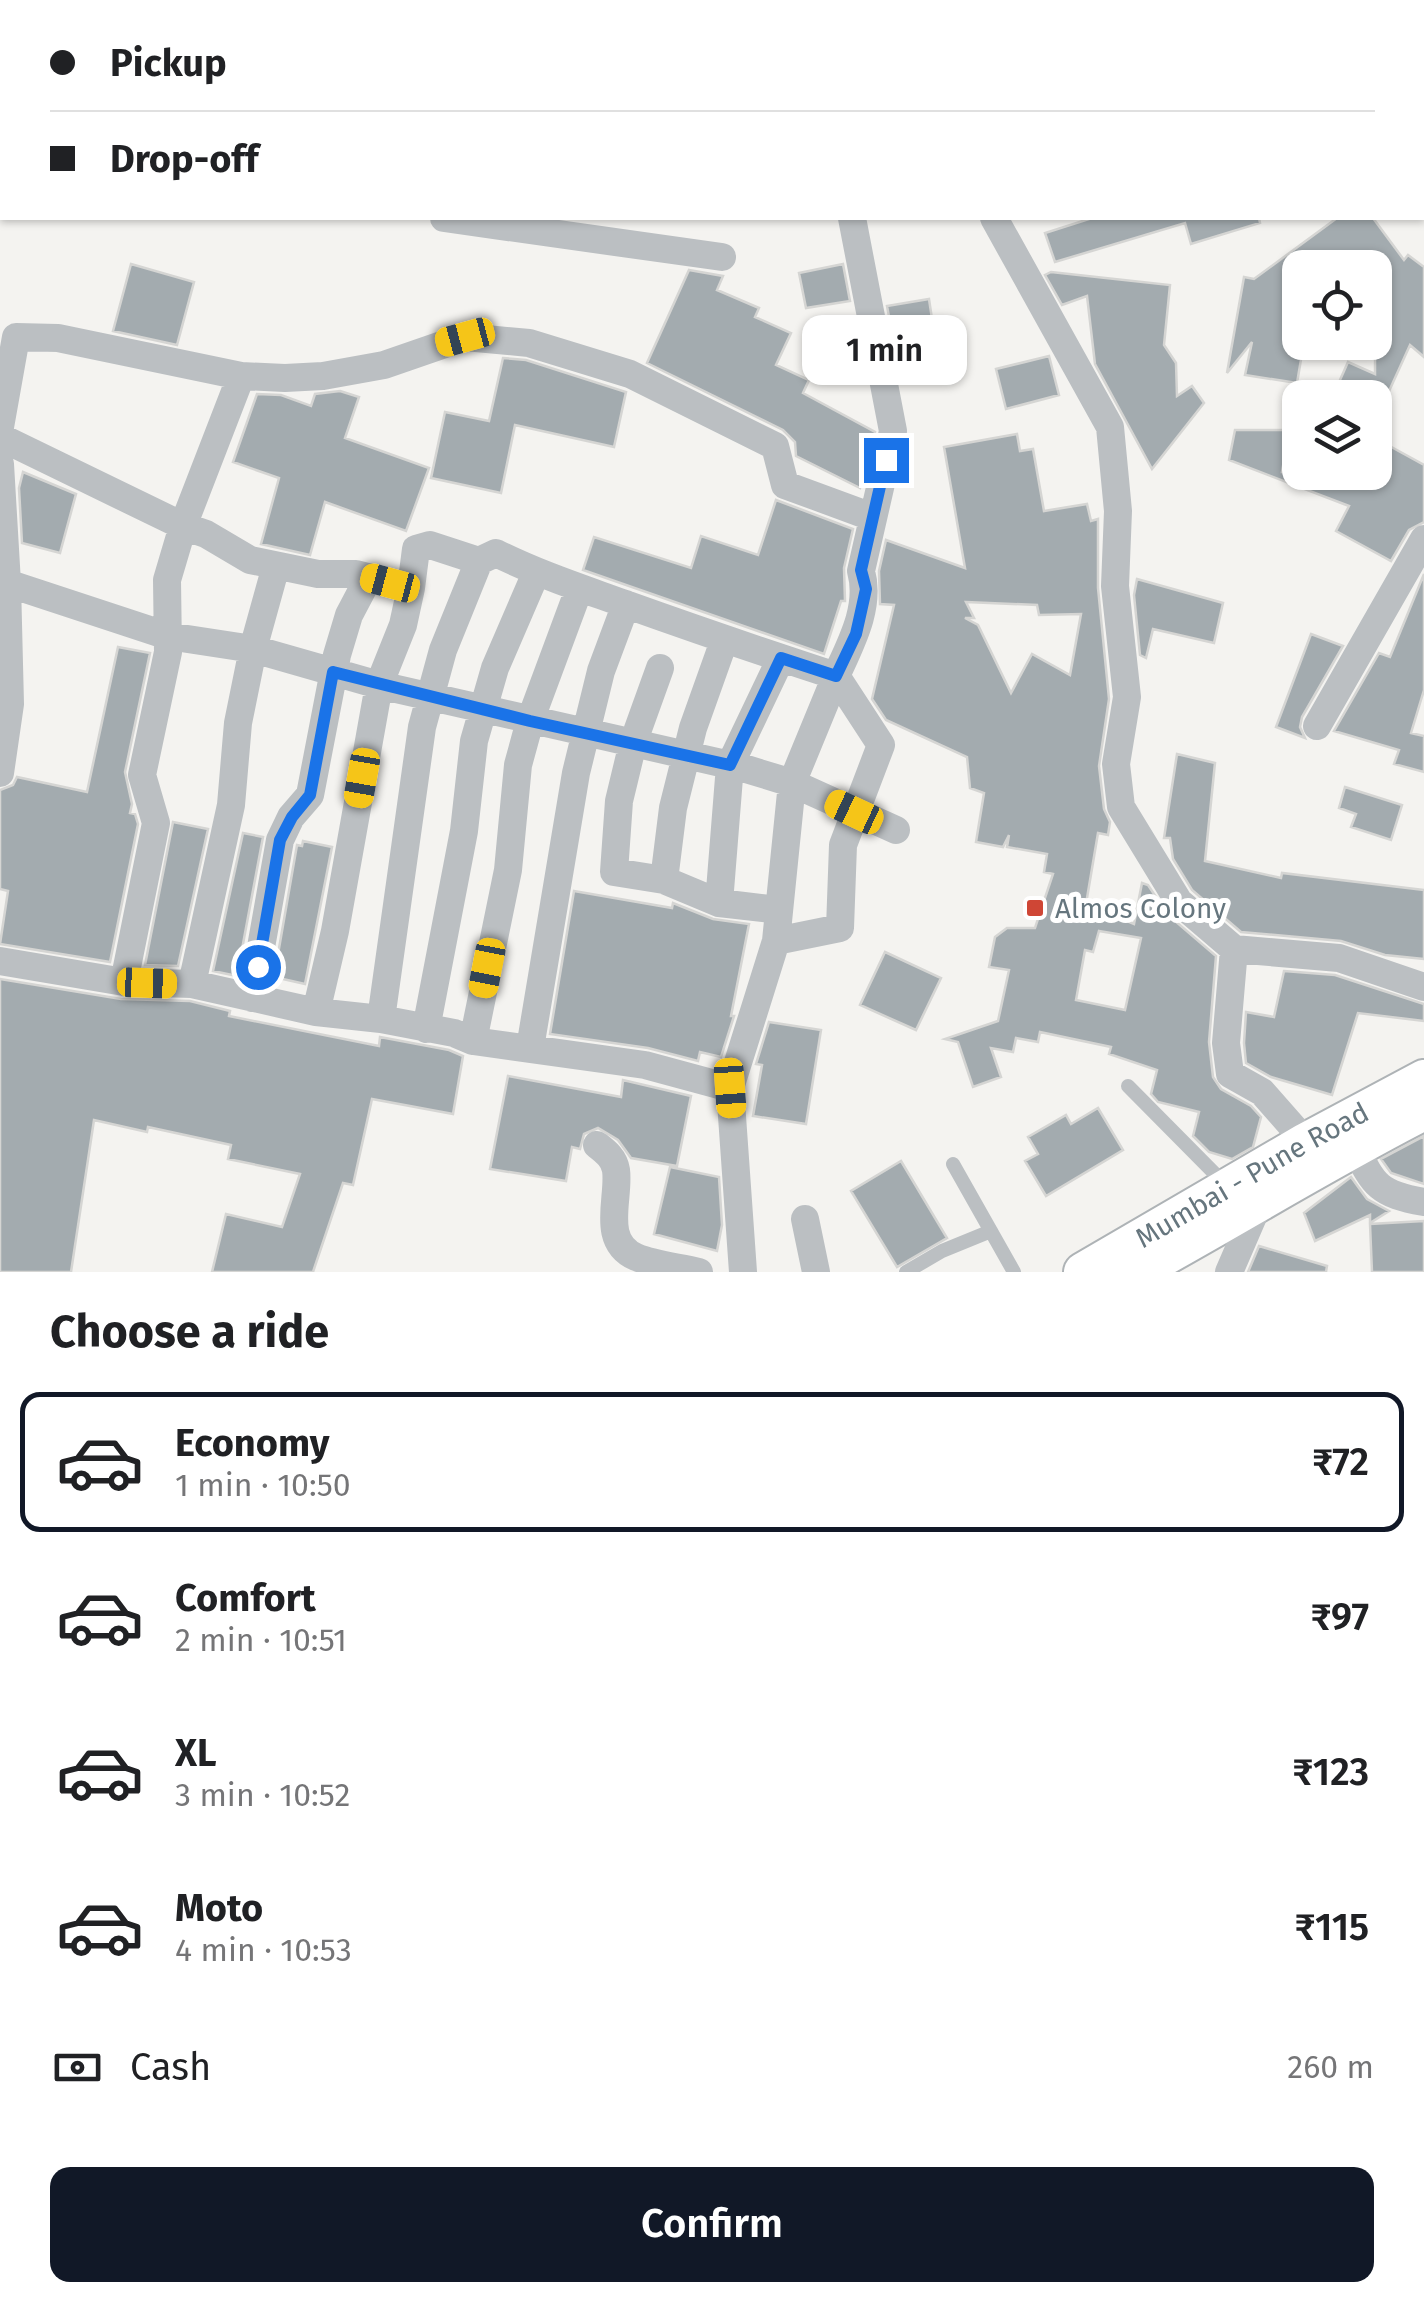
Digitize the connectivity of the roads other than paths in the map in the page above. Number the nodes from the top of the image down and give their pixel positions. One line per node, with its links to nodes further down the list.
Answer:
1 (458, 220): 4 (street)
2 (852, 220): 10 (street)
3 (995, 220): 45 (street)
4 (722, 257)
5 (8, 333): 6 (street); 7 (street)
6 (241, 376): 10 (street); 11 (street)
7 (0, 427)
8 (0, 437): 11 (street)
9 (0, 464): 17 (street)
10 (872, 517): 27 (street)
11 (183, 526): 14 (street); 21 (street)
12 (1424, 539): 32 (street)
13 (479, 562): 15 (street); 18 (street); 29 (street)
14 (276, 566): 16 (street); 23 (street)
15 (536, 573): 19 (street); 30 (street)
16 (369, 577): 18 (street); 26 (street)
17 (7, 583): 21 (street); 37 (street)
18 (411, 588): 28 (street)
19 (579, 589): 20 (street); 31 (street)
20 (626, 604): 22 (street); 33 (street)
21 (168, 636): 23 (street); 47 (street)
22 (724, 641): 24 (street); 35 (street)
23 (253, 649): 26 (street); 48 (street)
24 (781, 658): 27 (street); 36 (street)
25 (660, 668): 34 (street)
26 (333, 672): 28 (street); 50 (street)
27 (836, 676): 38 (street); 39 (street)
28 (379, 685): 29 (street); 51 (street)
29 (431, 695): 30 (street); 52 (street)
30 (484, 708): 31 (street); 53 (street)
31 (530, 721): 33 (street); 54 (street)
32 (1318, 726)
33 (586, 733): 34 (street); 55 (street)
34 (633, 744): 35 (street); 41 (street)
35 (686, 755): 36 (street); 41 (street)
36 (730, 765): 38 (street); 42 (street)
37 (0, 773)
38 (792, 783): 39 (street); 43 (street)
39 (854, 812): 40 (street); 44 (street)
40 (896, 830)
41 (664, 880): 42 (street)
42 (719, 903): 43 (street)
43 (779, 910): 44 (street)
44 (776, 941): 58 (street)
45 (1234, 949): 49 (street); 60 (street)
46 (0, 961): 47 (street)
47 (124, 982): 48 (street)
48 (192, 984): 50 (street)
49 (1424, 987)
50 (252, 998): 51 (street)
51 (316, 1012): 52 (street)
52 (381, 1019): 53 (street)
53 (426, 1029): 54 (street)
54 (473, 1041): 55 (street)
55 (530, 1048): 58 (street)
56 (1424, 1079): 60 (main road, Mumbai - Pune Road)
57 (1128, 1086): 64 (lane)
58 (730, 1088): 69 (street)
59 (1424, 1111): 62 (main road, Mumbai - Pune Road)
60 (1306, 1142): 64 (main road, Mumbai - Pune Road)
61 (597, 1145): 68 (street)
62 (1355, 1146): 64 (main road, Mumbai - Pune Road); 65 (street)
63 (954, 1164): 67 (lane)
64 (1243, 1196): 73 (main road, Mumbai - Pune Road); 74 (main road, Mumbai - Pune Road); 75 (street)
65 (1424, 1202)
66 (805, 1218): 70 (street)
67 (991, 1230): 71 (lane); 72 (lane)
68 (699, 1272)
69 (743, 1272)
70 (816, 1272)
71 (906, 1272)
72 (1014, 1272)
73 (1083, 1272)
74 (1136, 1272)
75 (1229, 1272)

